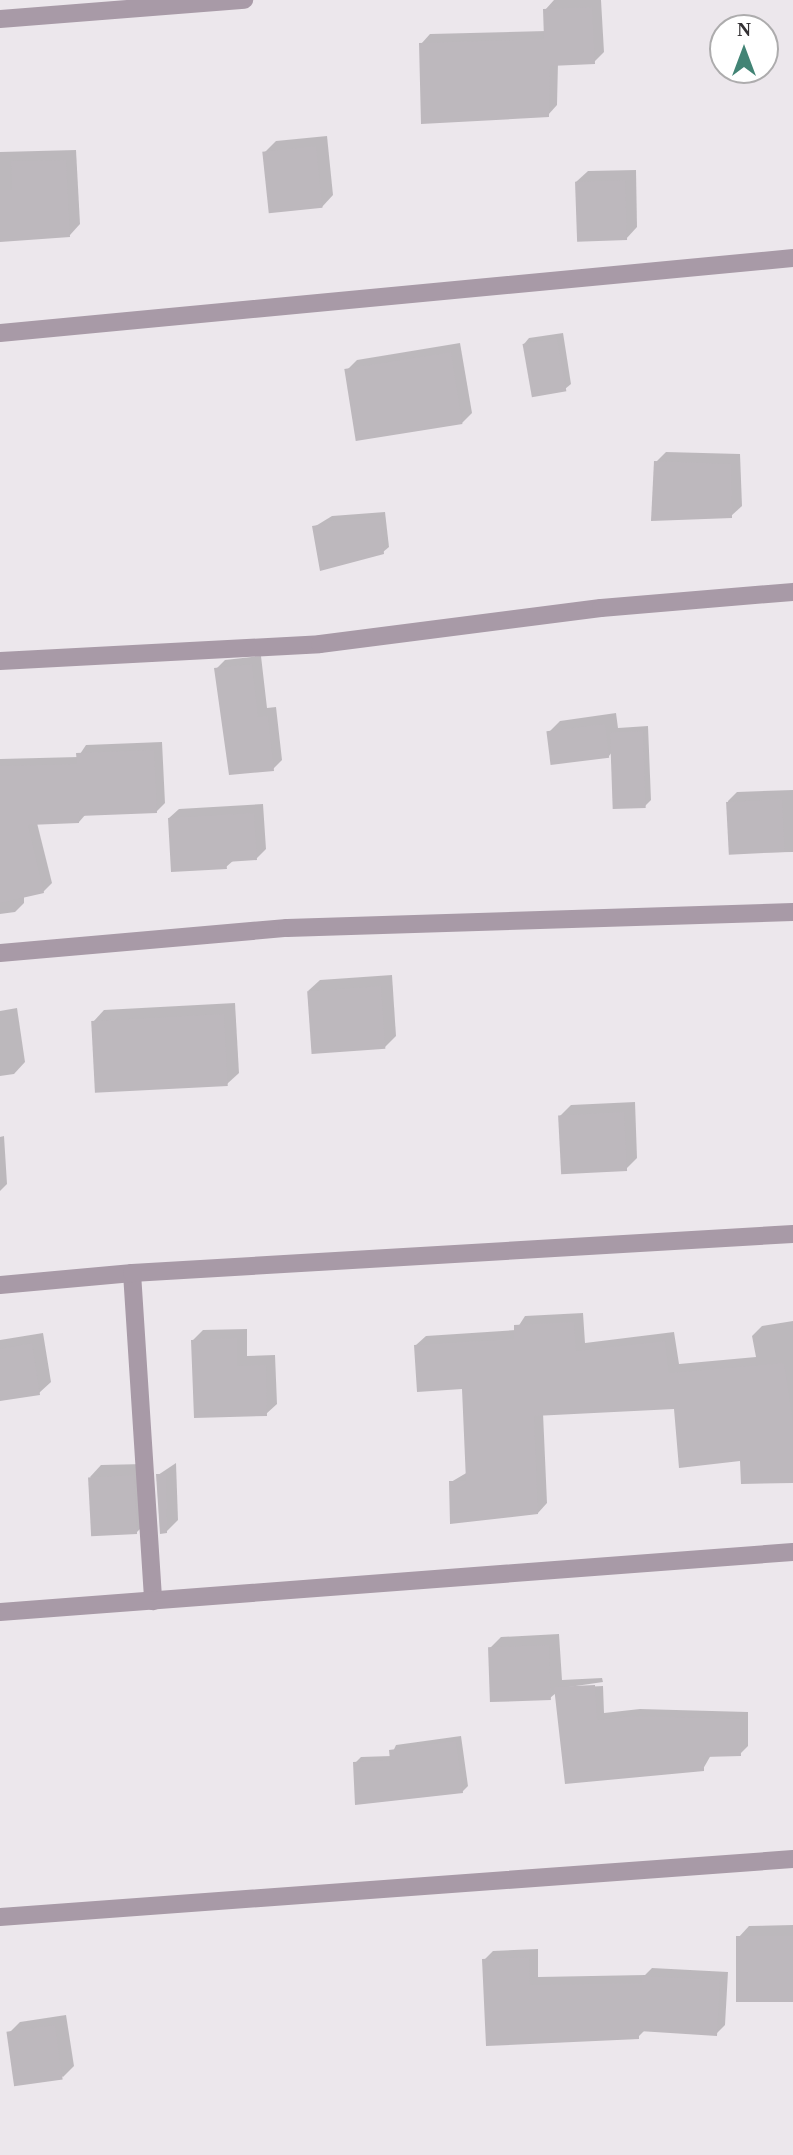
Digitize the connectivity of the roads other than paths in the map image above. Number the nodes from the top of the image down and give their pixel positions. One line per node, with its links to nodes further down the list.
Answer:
1 (244, 0): 2 (street)
2 (0, 19)
3 (793, 258): 4 (street)
4 (0, 333)
5 (793, 592): 6 (street)
6 (0, 661)
7 (793, 912): 8 (street)
8 (0, 953)
9 (793, 1234): 10 (street)
10 (132, 1273): 11 (street); 13 (street)
11 (0, 1285)
12 (793, 1552): 13 (street)
13 (153, 1601): 14 (street)
14 (0, 1612)
15 (793, 1859): 16 (street)
16 (0, 1917)

